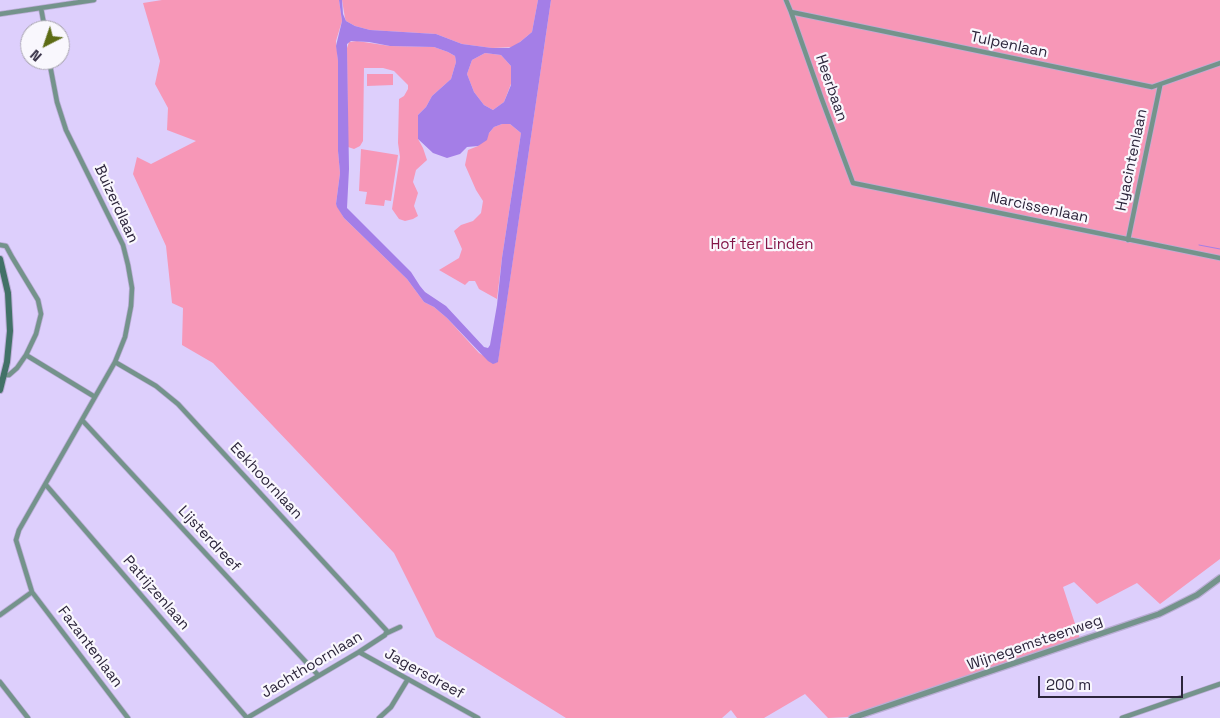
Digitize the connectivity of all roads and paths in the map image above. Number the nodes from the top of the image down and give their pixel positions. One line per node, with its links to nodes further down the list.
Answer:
1 (94, 0): 3 (street)
2 (786, 0): 4 (street, Heerbaan)
3 (41, 8): 5 (street); 6 (street)
4 (791, 12): 9 (street, Tulpenlaan); 10 (street, Heerbaan)
5 (0, 14)
6 (43, 20)
7 (1220, 63): 9 (street, Tulpenlaan)
8 (51, 70): 16 (street, Buizerdlaan)
9 (1160, 86): 11 (street, Hyacintenlaan)
10 (853, 183): 11 (street, Narcissenlaan)
11 (1128, 240): 13 (street, Narcissenlaan)
12 (0, 245): 15 (street)
13 (1220, 258)
14 (0, 259): 17 (main road)
15 (26, 355): 17 (street); 19 (street)
16 (115, 362): 19 (street, Buizerdlaan); 26 (street, Eekhoornlaan)
17 (4, 375): 18 (main road)
18 (0, 390)
19 (95, 397): 20 (street, Buizerdlaan)
20 (82, 420): 21 (street, Buizerdlaan); 28 (street, Lijsterdreef)
21 (46, 485): 23 (street, Buizerdlaan); 35 (street, Patrijzenlaan)
22 (1220, 578): 38 (street, Wijnegemsteenweg)
23 (32, 592): 24 (street); 34 (street, Fazantenlaan)
24 (0, 616)
25 (400, 627): 26 (street, Jachthoornlaan)
26 (387, 632): 27 (street, Jachthoornlaan)
27 (359, 652): 28 (street, Jachthoornlaan); 29 (street, Jagersdreef)
28 (318, 675): 35 (street, Jachthoornlaan)
29 (408, 679): 32 (street, Jagersdreef); 36 (street)
30 (0, 682): 33 (street)
31 (1220, 684): 39 (street)
32 (468, 716): 37 (street, Jagersdreef)
33 (28, 718)
34 (128, 718)
35 (247, 718)
36 (379, 718)
37 (478, 718)
38 (852, 718)
39 (1122, 718)

